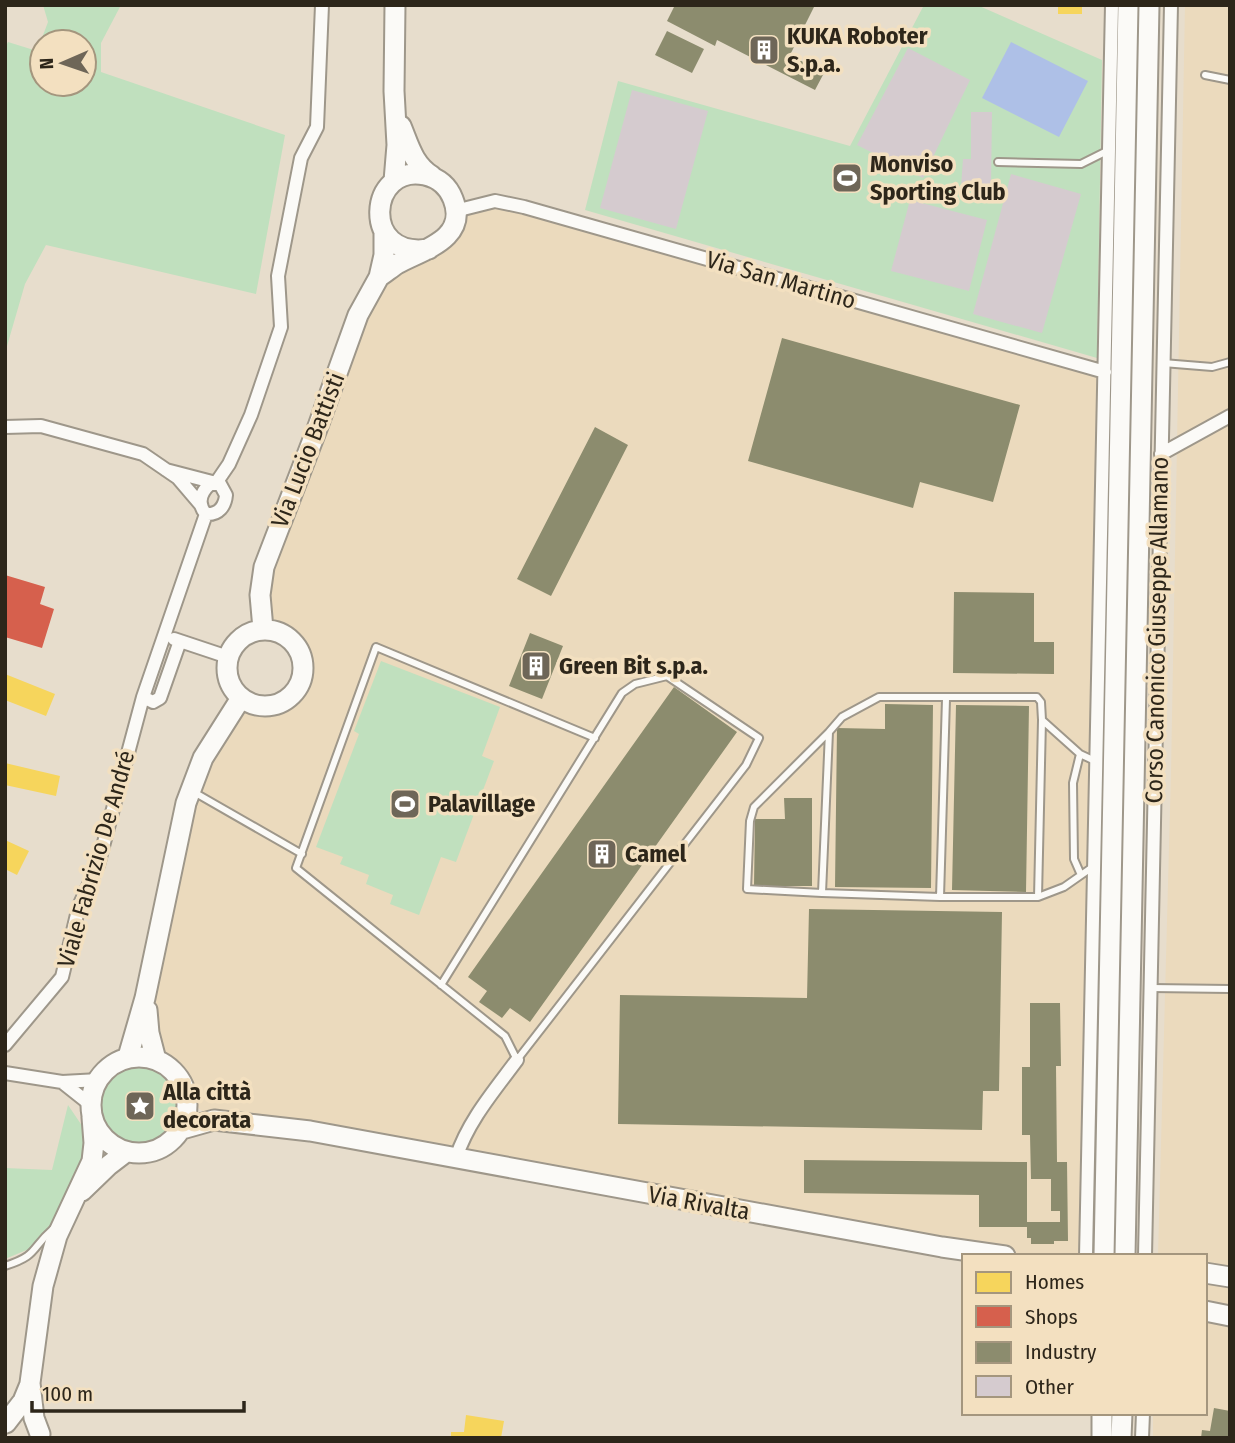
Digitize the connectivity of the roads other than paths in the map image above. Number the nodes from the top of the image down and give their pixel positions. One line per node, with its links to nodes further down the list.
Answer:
1 (322, 5): 25 (street, Viale Fabrizio De André)
2 (396, 5): 9 (street, Via Lucio Battisti)
3 (1112, 5): 10 (street)
4 (1128, 5): 68 (street, Corso Canonico Giuseppe Allamano)
5 (1149, 5): 69 (street, Corso Canonico Giuseppe Allamano)
6 (1171, 5): 19 (street, Corso Canonico Giuseppe Allamano)
7 (1205, 75): 8 (lane)
8 (1230, 80)
9 (397, 118): 12 (street, Via Lucio Battisti); 13 (street, Via Lucio Battisti)
10 (1109, 151): 11 (lane); 20 (street)
11 (998, 162)
12 (394, 181): 13 (street); 15 (street, Via Lucio Battisti)
13 (442, 182): 14 (street, Via Lucio Battisti)
14 (456, 211): 16 (street, Via Lucio Battisti); 20 (street, Via San Martino)
15 (384, 233): 16 (street); 17 (street, Via Lucio Battisti)
16 (429, 249): 17 (street, Via Lucio Battisti)
17 (379, 277): 27 (street, Via Lucio Battisti)
18 (1230, 362): 19 (lane)
19 (1163, 363): 23 (street, Corso Canonico Giuseppe Allamano)
20 (1105, 372): 38 (street)
21 (1230, 416): 23 (street)
22 (5, 427): 24 (street)
23 (1161, 454): 47 (street, Corso Canonico Giuseppe Allamano)
24 (166, 470): 25 (street); 26 (street)
25 (216, 483): 26 (street, Viale Fabrizio De André); 26 (street, Viale Fabrizio De André)
26 (204, 510): 28 (street, Viale Fabrizio De André)
27 (263, 629): 30 (street); 32 (street)
28 (164, 636): 29 (street); 31 (street, Viale Fabrizio De André)
29 (180, 641): 30 (street); 31 (street)
30 (228, 657): 32 (street)
31 (143, 697): 50 (street, Viale Fabrizio De André)
32 (241, 698): 39 (street)
33 (946, 699): 34 (lane); 35 (lane); 44 (lane)
34 (1042, 720): 37 (lane); 45 (lane)
35 (829, 732): 43 (lane); 43 (lane)
36 (595, 738): 40 (lane); 46 (lane); 53 (lane)
37 (1080, 754): 38 (lane); 42 (lane)
38 (1097, 762): 41 (street)
39 (191, 790): 40 (lane); 49 (street)
40 (302, 854): 46 (lane)
41 (1094, 865): 42 (lane); 67 (street)
42 (1081, 875): 45 (lane)
43 (822, 893): 44 (lane)
44 (940, 897): 45 (lane)
45 (1038, 897)
46 (441, 985): 53 (lane)
47 (1150, 988): 48 (lane); 70 (street, Corso Canonico Giuseppe Allamano)
48 (1230, 989)
49 (145, 998): 51 (street); 52 (street)
50 (5, 1047)
51 (128, 1057): 52 (street); 55 (street)
52 (156, 1060): 57 (street)
53 (517, 1060): 62 (street)
54 (5, 1073): 56 (street)
55 (99, 1080): 56 (street); 58 (street)
56 (62, 1083): 58 (street)
57 (188, 1100): 59 (street); 60 (street)
58 (92, 1111): 61 (street); 63 (street)
59 (214, 1120): 60 (street, Via Rivalta); 62 (street, Via Rivalta)
60 (183, 1129): 61 (street)
61 (126, 1152): 63 (street)
62 (456, 1158): 65 (street, Via Rivalta)
63 (75, 1197): 64 (street)
64 (65, 1218): 72 (lane); 77 (street)
65 (942, 1247): 66 (street, Via Rivalta); 71 (street, Via Rivalta)
66 (991, 1254)
67 (1086, 1254)
68 (1104, 1254)
69 (1125, 1254)
70 (1145, 1254)
71 (962, 1256)
72 (5, 1266)
73 (1207, 1273): 74 (street)
74 (1230, 1277)
75 (1207, 1311): 76 (street)
76 (1230, 1316)
77 (30, 1383): 81 (street); 82 (street)
78 (1102, 1415): 83 (street)
79 (1122, 1415): 84 (street)
80 (1143, 1415): 85 (street)
81 (6, 1423): 82 (street)
82 (41, 1436)
83 (1102, 1438)
84 (1121, 1438)
85 (1142, 1438)

